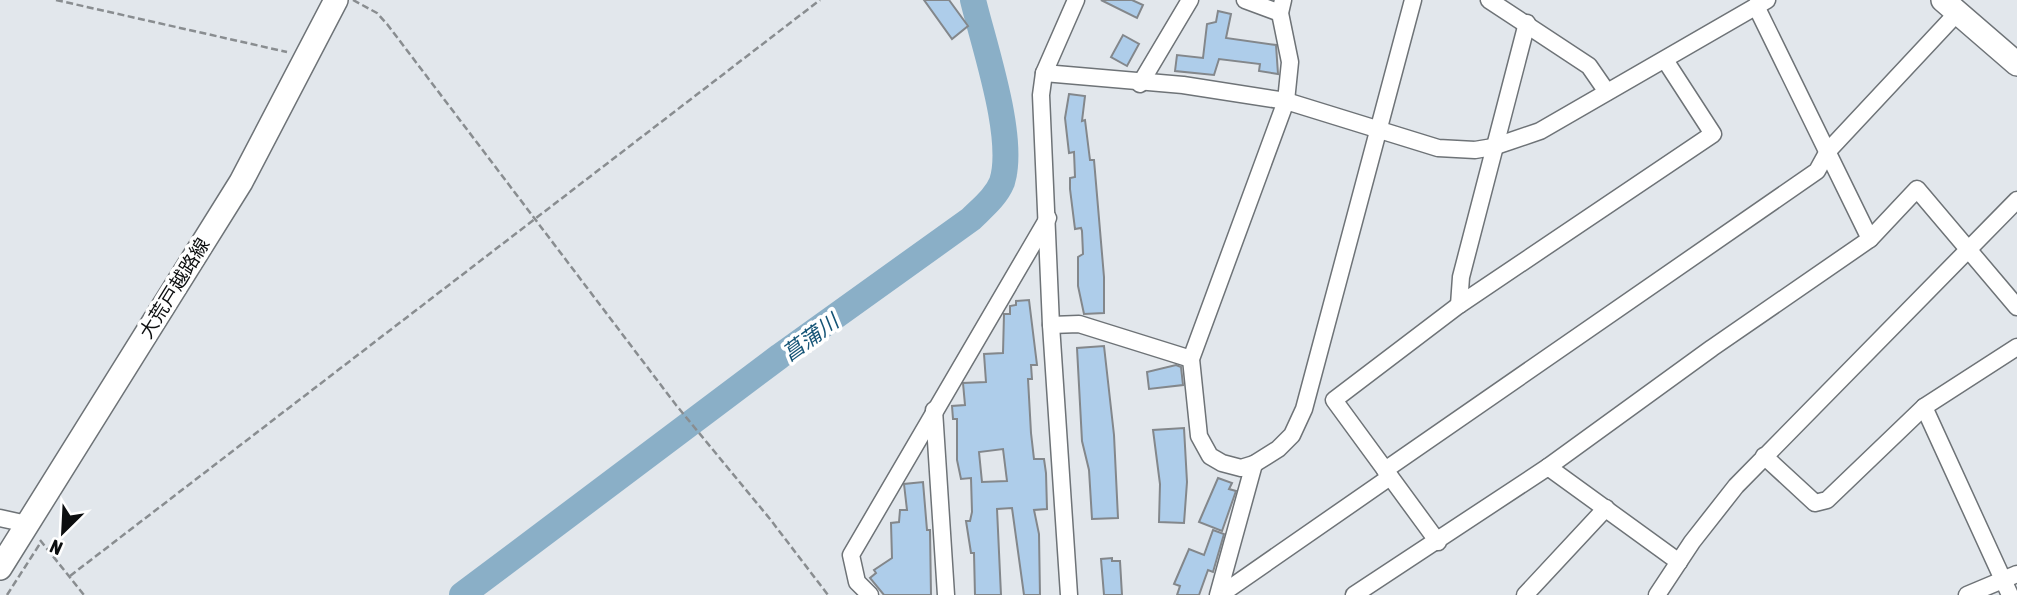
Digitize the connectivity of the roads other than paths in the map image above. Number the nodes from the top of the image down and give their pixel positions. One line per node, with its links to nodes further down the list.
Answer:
1 (336, 0): 37 (main road, 大荒戸越路線)
2 (1076, 0): 13 (street)
3 (1190, 0): 14 (street)
4 (1245, 0): 8 (street)
5 (1413, 0): 17 (street)
6 (1489, 0): 10 (street)
7 (1761, 3): 11 (street); 19 (street)
8 (1282, 6): 16 (street)
9 (1951, 6): 12 (main road); 19 (street)
10 (1527, 23): 15 (street); 18 (street)
11 (1665, 60): 15 (street); 24 (street)
12 (2017, 64)
13 (1044, 73): 14 (street); 21 (street)
14 (1140, 84): 16 (street)
15 (1608, 92): 18 (street)
16 (1286, 101): 17 (street); 28 (street)
17 (1380, 132): 18 (street); 32 (street)
18 (1493, 147): 24 (street)
19 (1828, 151): 22 (street); 34 (street)
20 (2017, 200): 23 (street)
21 (1048, 219): 26 (street); 30 (street)
22 (1870, 239): 23 (street); 33 (street)
23 (1969, 249): 25 (street); 31 (street)
24 (1459, 305): 34 (street)
25 (2017, 307)
26 (1051, 325): 28 (street); 44 (street)
27 (2017, 347): 29 (street)
28 (1192, 359): 32 (street)
29 (1924, 407): 31 (street); 41 (street)
30 (934, 410): 42 (street); 43 (street)
31 (1764, 456): 39 (street)
32 (1254, 464): 45 (street)
33 (1548, 467): 35 (street); 38 (street)
34 (1388, 474): 38 (street); 45 (street)
35 (1606, 508): 39 (street); 47 (street)
36 (0, 517): 37 (street)
37 (34, 533): 40 (main road, 大荒戸越路線)
38 (1438, 542): 46 (street)
39 (1679, 562): 48 (street)
40 (0, 568)
41 (2010, 583): 49 (street)
42 (870, 595)
43 (946, 595)
44 (1069, 595)
45 (1219, 595)
46 (1356, 595)
47 (1525, 595)
48 (1657, 595)
49 (1968, 595)

